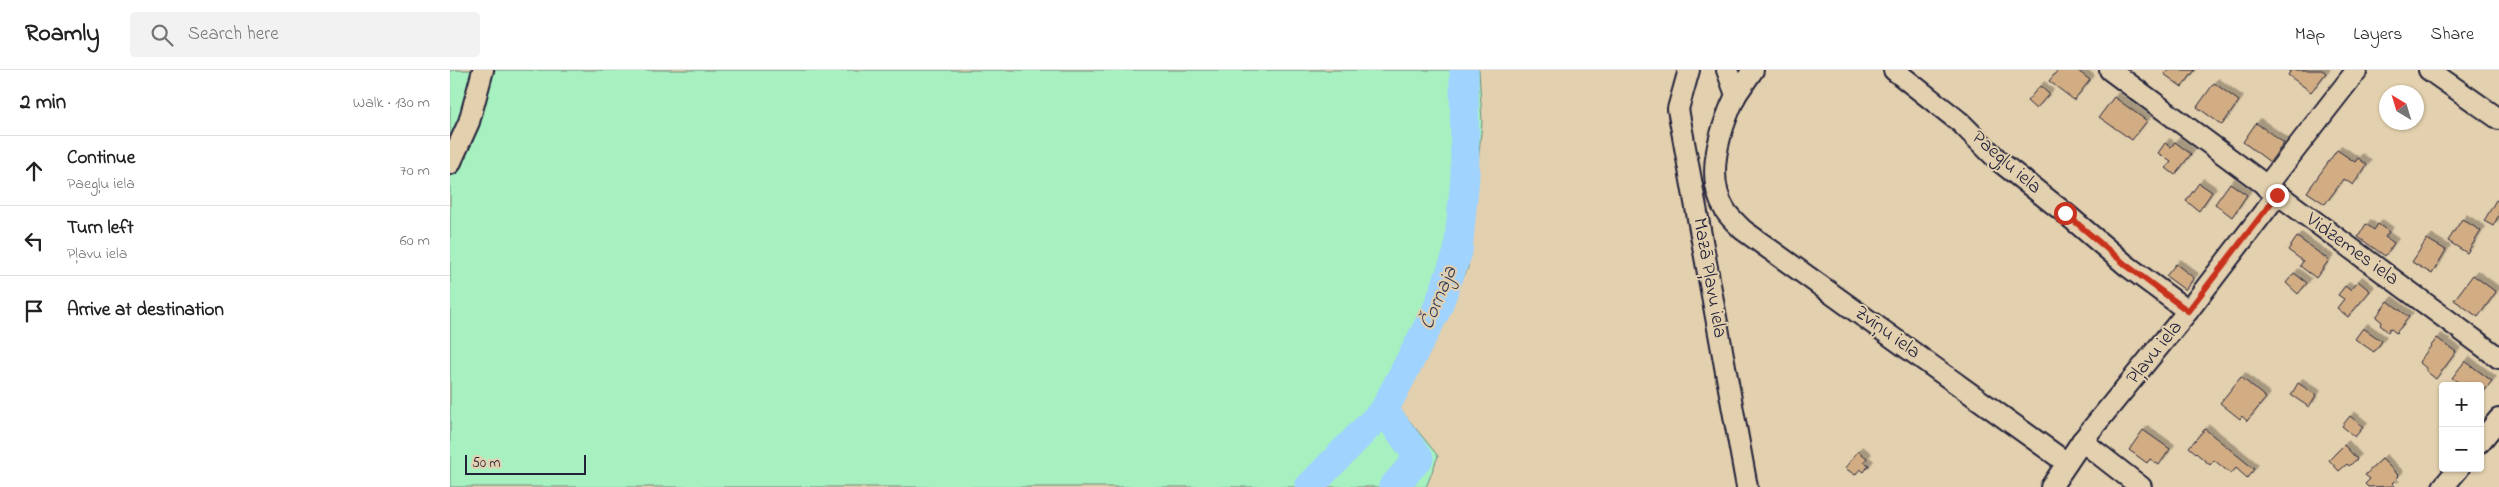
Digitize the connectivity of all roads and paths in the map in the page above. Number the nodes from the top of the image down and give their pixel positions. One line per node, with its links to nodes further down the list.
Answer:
1 (482, 70): 11 (street)
2 (1689, 70): 20 (street, Mazā Pļavu iela)
3 (1727, 70): 9 (street)
4 (1753, 70): 9 (street)
5 (1894, 70): 13 (street, Paegļu iela)
6 (2110, 70): 12 (street, Vidzemes iela)
7 (2357, 70): 12 (street, Pļavu iela)
8 (2429, 70): 10 (street)
9 (1736, 94): 18 (street, Zvīņu iela)
10 (2499, 119)
11 (450, 164)
12 (2272, 191): 13 (street, Pļavu iela); 14 (street, Vidzemes iela)
13 (2188, 311): 17 (street, Pļavu iela)
14 (2499, 358)
15 (2499, 419): 16 (street)
16 (2484, 437)
17 (2082, 441): 18 (street, Pļavu iela); 22 (street)
18 (2067, 463): 21 (street, Pļavu iela)
19 (2456, 472): 23 (street)
20 (1747, 487)
21 (2051, 487)
22 (2140, 487)
23 (2443, 487)

